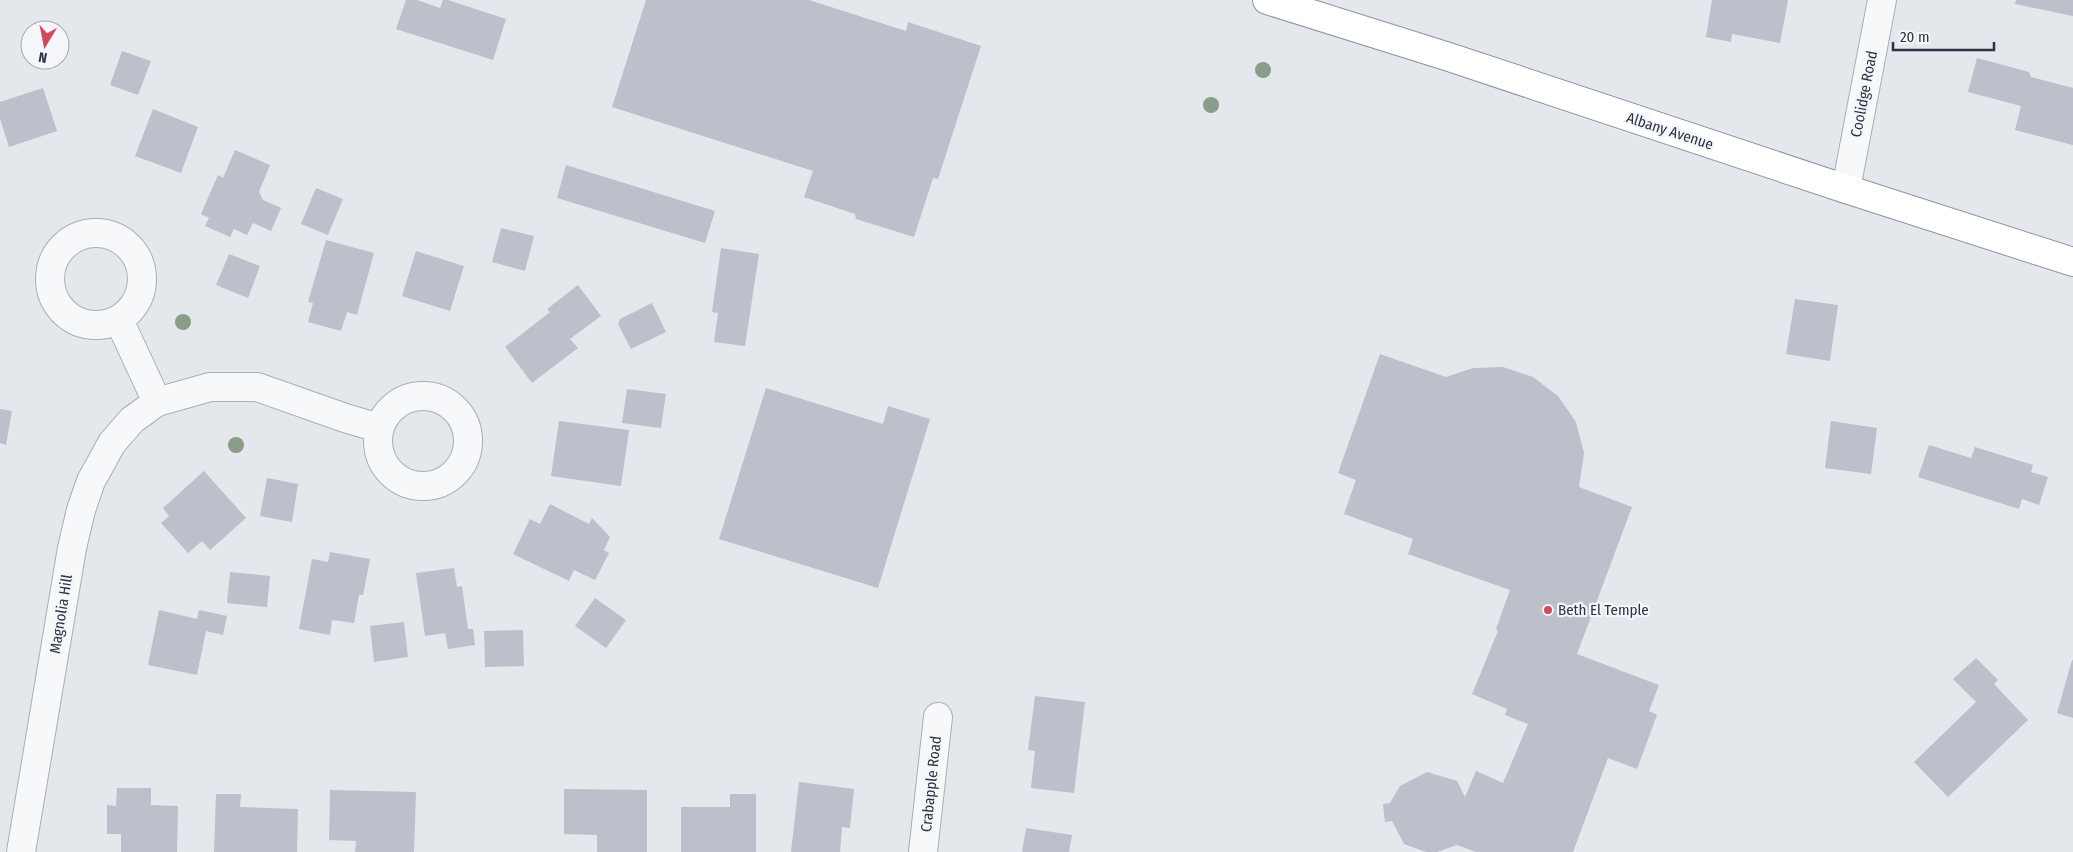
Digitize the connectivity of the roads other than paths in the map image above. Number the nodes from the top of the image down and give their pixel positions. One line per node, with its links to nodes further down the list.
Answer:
1 (1267, 0): 3 (highway, Albany Avenue)
2 (1882, 0): 3 (street, Coolidge Road)
3 (1846, 189): 4 (highway, Albany Avenue)
4 (2073, 262)
5 (119, 320): 6 (street)
6 (157, 402): 7 (street, Magnolia Hill); 9 (street, Magnolia Hill)
7 (379, 428)
8 (938, 717): 10 (street, Crabapple Road)
9 (21, 852)
10 (923, 852)

